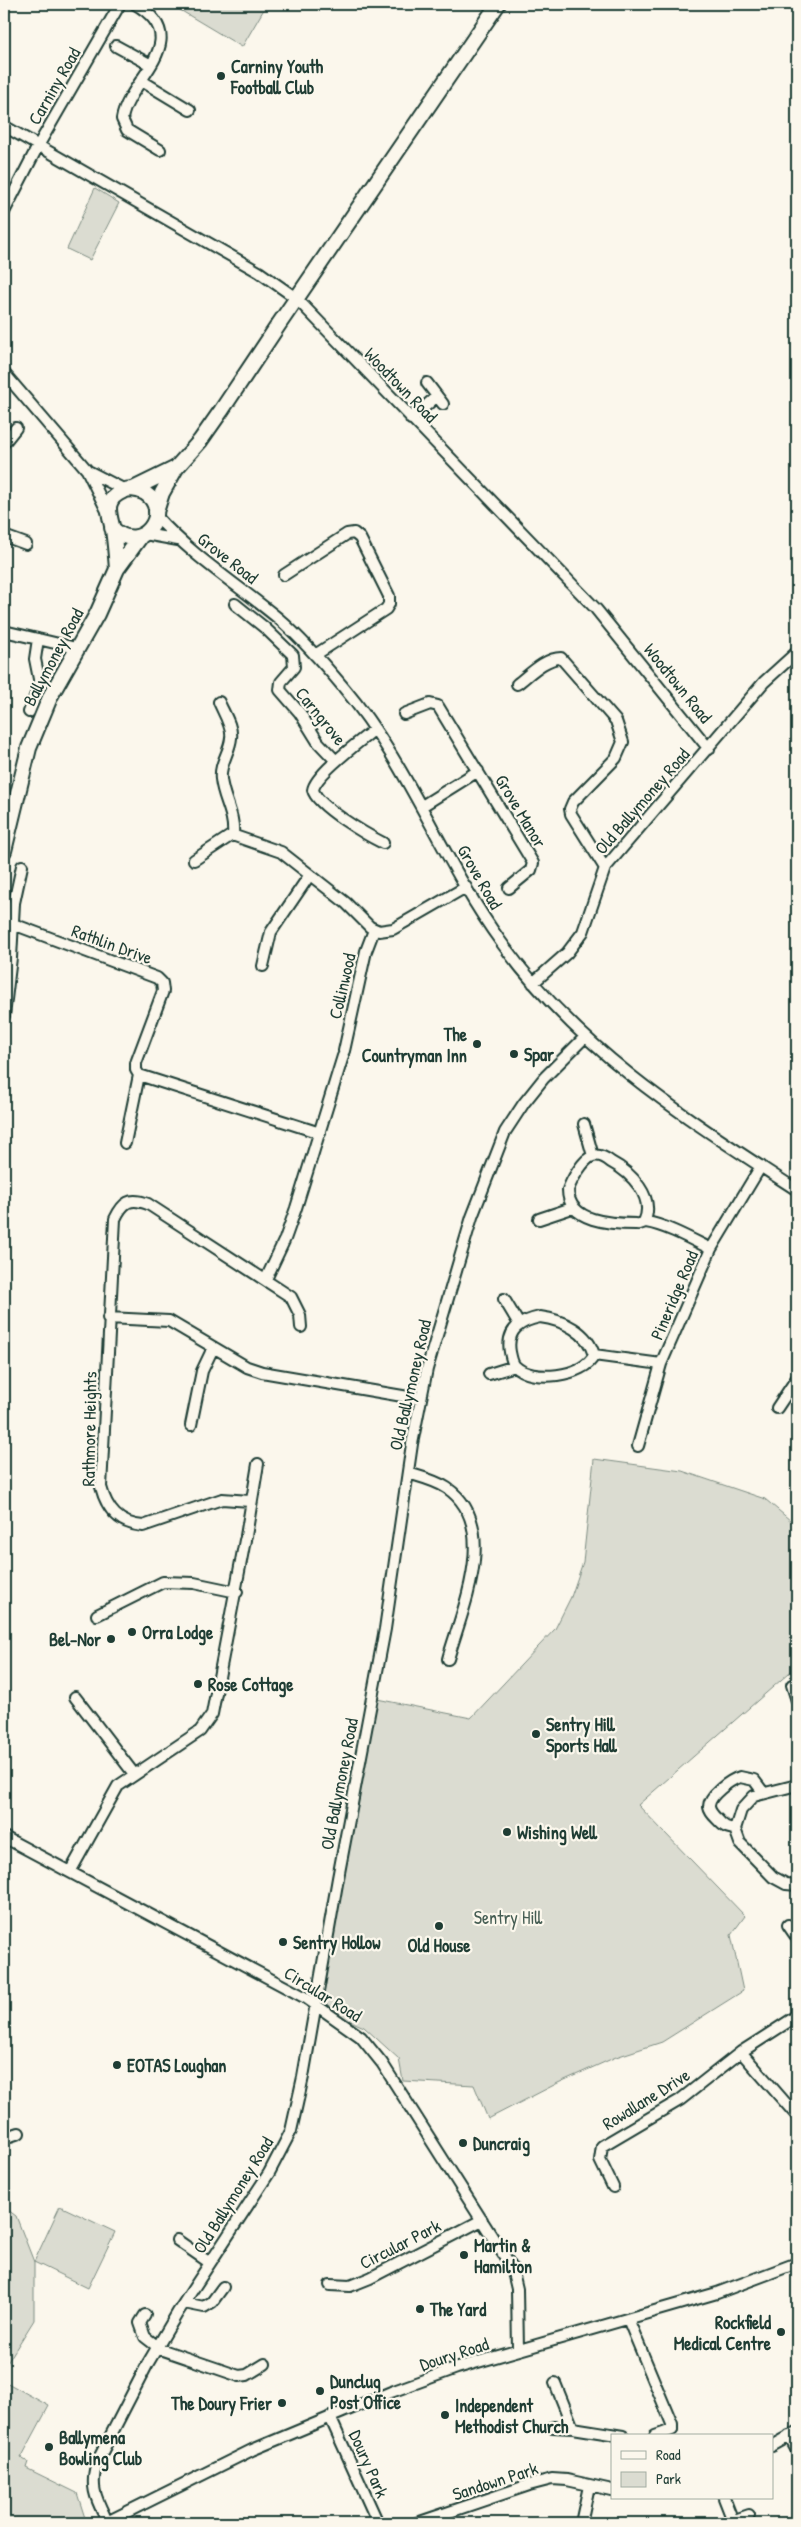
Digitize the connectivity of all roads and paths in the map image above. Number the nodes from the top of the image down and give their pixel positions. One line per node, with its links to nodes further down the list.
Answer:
1 (120, 4): 9 (street, Carniny Road)
2 (135, 4): 5 (street)
3 (498, 4): 12 (main road)
4 (116, 46): 5 (street)
5 (151, 66): 6 (street)
6 (142, 81): 7 (street); 10 (street)
7 (190, 110)
8 (4, 126): 9 (street, Woodtown Road)
9 (38, 146): 11 (street, Carniny Road); 12 (street, Woodtown Road)
10 (160, 150)
11 (4, 212)
12 (296, 298): 15 (street, Woodtown Road); 18 (main road)
13 (4, 373): 19 (street)
14 (427, 384): 15 (street)
15 (411, 418): 41 (street, Woodtown Road)
16 (16, 428): 17 (street)
17 (4, 443)
18 (176, 468): 20 (main road); 22 (main road)
19 (87, 470): 20 (street); 21 (street)
20 (129, 490): 21 (main road); 22 (main road)
21 (108, 513): 23 (main road)
22 (156, 514): 24 (main road); 26 (street, Grove Road)
23 (112, 528): 24 (main road); 28 (main road)
24 (143, 535): 26 (street, Grove Road); 28 (main road, Ballymoney Road)
25 (4, 536): 27 (street)
26 (178, 540): 35 (street, Grove Road)
27 (26, 544)
28 (118, 569): 33 (main road, Ballymoney Road)
29 (284, 575): 35 (street)
30 (235, 604): 42 (street, Carngrove)
31 (4, 630): 32 (street)
32 (38, 639): 33 (street); 38 (street)
33 (76, 648): 47 (main road, Ballymoney Road)
34 (797, 652): 41 (street, Old Ballymoney Road)
35 (315, 655): 40 (street, Grove Road)
36 (517, 684): 50 (street)
37 (219, 702): 45 (street)
38 (28, 712)
39 (404, 714): 43 (street, Grove Manor)
40 (376, 729): 42 (street, Carngrove); 44 (street, Grove Road)
41 (709, 749): 50 (street, Old Ballymoney Road)
42 (336, 761): 46 (street, Carngrove)
43 (478, 771): 44 (street, Grove Manor); 53 (street, Grove Manor)
44 (422, 806): 52 (street, Grove Road)
45 (233, 835): 48 (street); 51 (street)
46 (383, 843)
47 (4, 851)
48 (194, 860)
49 (22, 866): 54 (street)
50 (605, 868): 57 (street, Old Ballymoney Road)
51 (309, 876): 55 (street); 56 (street)
52 (466, 887): 55 (street); 57 (street, Grove Road)
53 (509, 888)
54 (13, 924): 58 (street); 60 (street, Rathlin Drive)
55 (374, 930): 62 (street, Collinwood)
56 (263, 966)
57 (534, 984): 59 (street, Grove Road)
58 (4, 1014)
59 (584, 1038): 65 (street, Grove Road); 82 (street, Old Ballymoney Road)
60 (140, 1075): 62 (street); 63 (street, Rathlin Drive)
61 (584, 1124): 64 (street)
62 (320, 1133): 71 (street)
63 (125, 1143)
64 (593, 1156): 67 (street); 69 (street)
65 (761, 1166): 66 (street, Grove Road); 70 (street, Pineridge Road)
66 (797, 1190)
67 (572, 1208): 68 (street); 69 (street)
68 (540, 1219)
69 (644, 1222): 70 (street)
70 (711, 1250): 78 (street, Pineridge Road)
71 (266, 1279): 73 (street, Rathmore Heights); 75 (street, Rathmore Heights)
72 (504, 1299): 74 (street)
73 (108, 1318): 76 (street); 88 (street, Rathmore Heights)
74 (519, 1324): 77 (street); 79 (street)
75 (301, 1327)
76 (214, 1348): 82 (street); 84 (street)
77 (594, 1355): 78 (street); 79 (street)
78 (661, 1364): 85 (street, Pineridge Road)
79 (515, 1366): 80 (street)
80 (488, 1374)
81 (797, 1378): 83 (street)
82 (420, 1399): 87 (street, Old Ballymoney Road)
83 (777, 1408)
84 (191, 1425)
85 (638, 1446)
86 (258, 1464): 88 (street)
87 (408, 1473): 91 (street); 104 (street, Old Ballymoney Road)
88 (250, 1501): 89 (street)
89 (237, 1592): 90 (street); 95 (street)
90 (97, 1615)
91 (448, 1659)
92 (792, 1685): 94 (street)
93 (75, 1697): 95 (street)
94 (797, 1701)
95 (134, 1774): 100 (street)
96 (797, 1785): 97 (street)
97 (763, 1792): 98 (street); 98 (street)
98 (736, 1829): 101 (street)
99 (4, 1837): 100 (street, Circular Road)
100 (70, 1872): 104 (street, Circular Road)
101 (797, 1886)
102 (788, 1925): 103 (street)
103 (797, 1938)
104 (316, 2006): 111 (street, Circular Road); 113 (street, Old Ballymoney Road)
105 (797, 2016): 106 (street, Rowallane Drive)
106 (741, 2052): 107 (street); 110 (street, Rowallane Drive)
107 (797, 2116)
108 (19, 2133): 109 (street)
109 (4, 2138)
110 (613, 2187)
111 (482, 2220): 115 (street, Circular Park); 121 (street, Circular Road)
112 (177, 2240): 113 (street)
113 (210, 2263): 117 (street, Old Ballymoney Road)
114 (797, 2263): 119 (street, Doury Road)
115 (330, 2285)
116 (223, 2287): 117 (street)
117 (184, 2303): 120 (street, Old Ballymoney Road)
118 (145, 2315): 120 (street)
119 (628, 2319): 121 (street, Doury Road); 128 (street)
120 (157, 2347): 122 (street); 137 (street, Old Ballymoney Road)
121 (518, 2350): 124 (street, Doury Road)
122 (265, 2364)
123 (555, 2383): 126 (street)
124 (330, 2417): 137 (street, Doury Road); 138 (street, Doury Park)
125 (553, 2428): 126 (street)
126 (574, 2428): 127 (street)
127 (611, 2434)
128 (661, 2434)
129 (793, 2434): 130 (street); 131 (street)
130 (774, 2445)
131 (797, 2451)
132 (589, 2486): 133 (street, Sandown Park); 139 (street, Sandown Park); 140 (street)
133 (611, 2490)
134 (724, 2500): 136 (street)
135 (749, 2515): 136 (street)
136 (730, 2522)
137 (107, 2523)
138 (378, 2523)
139 (417, 2523)
140 (581, 2523)

